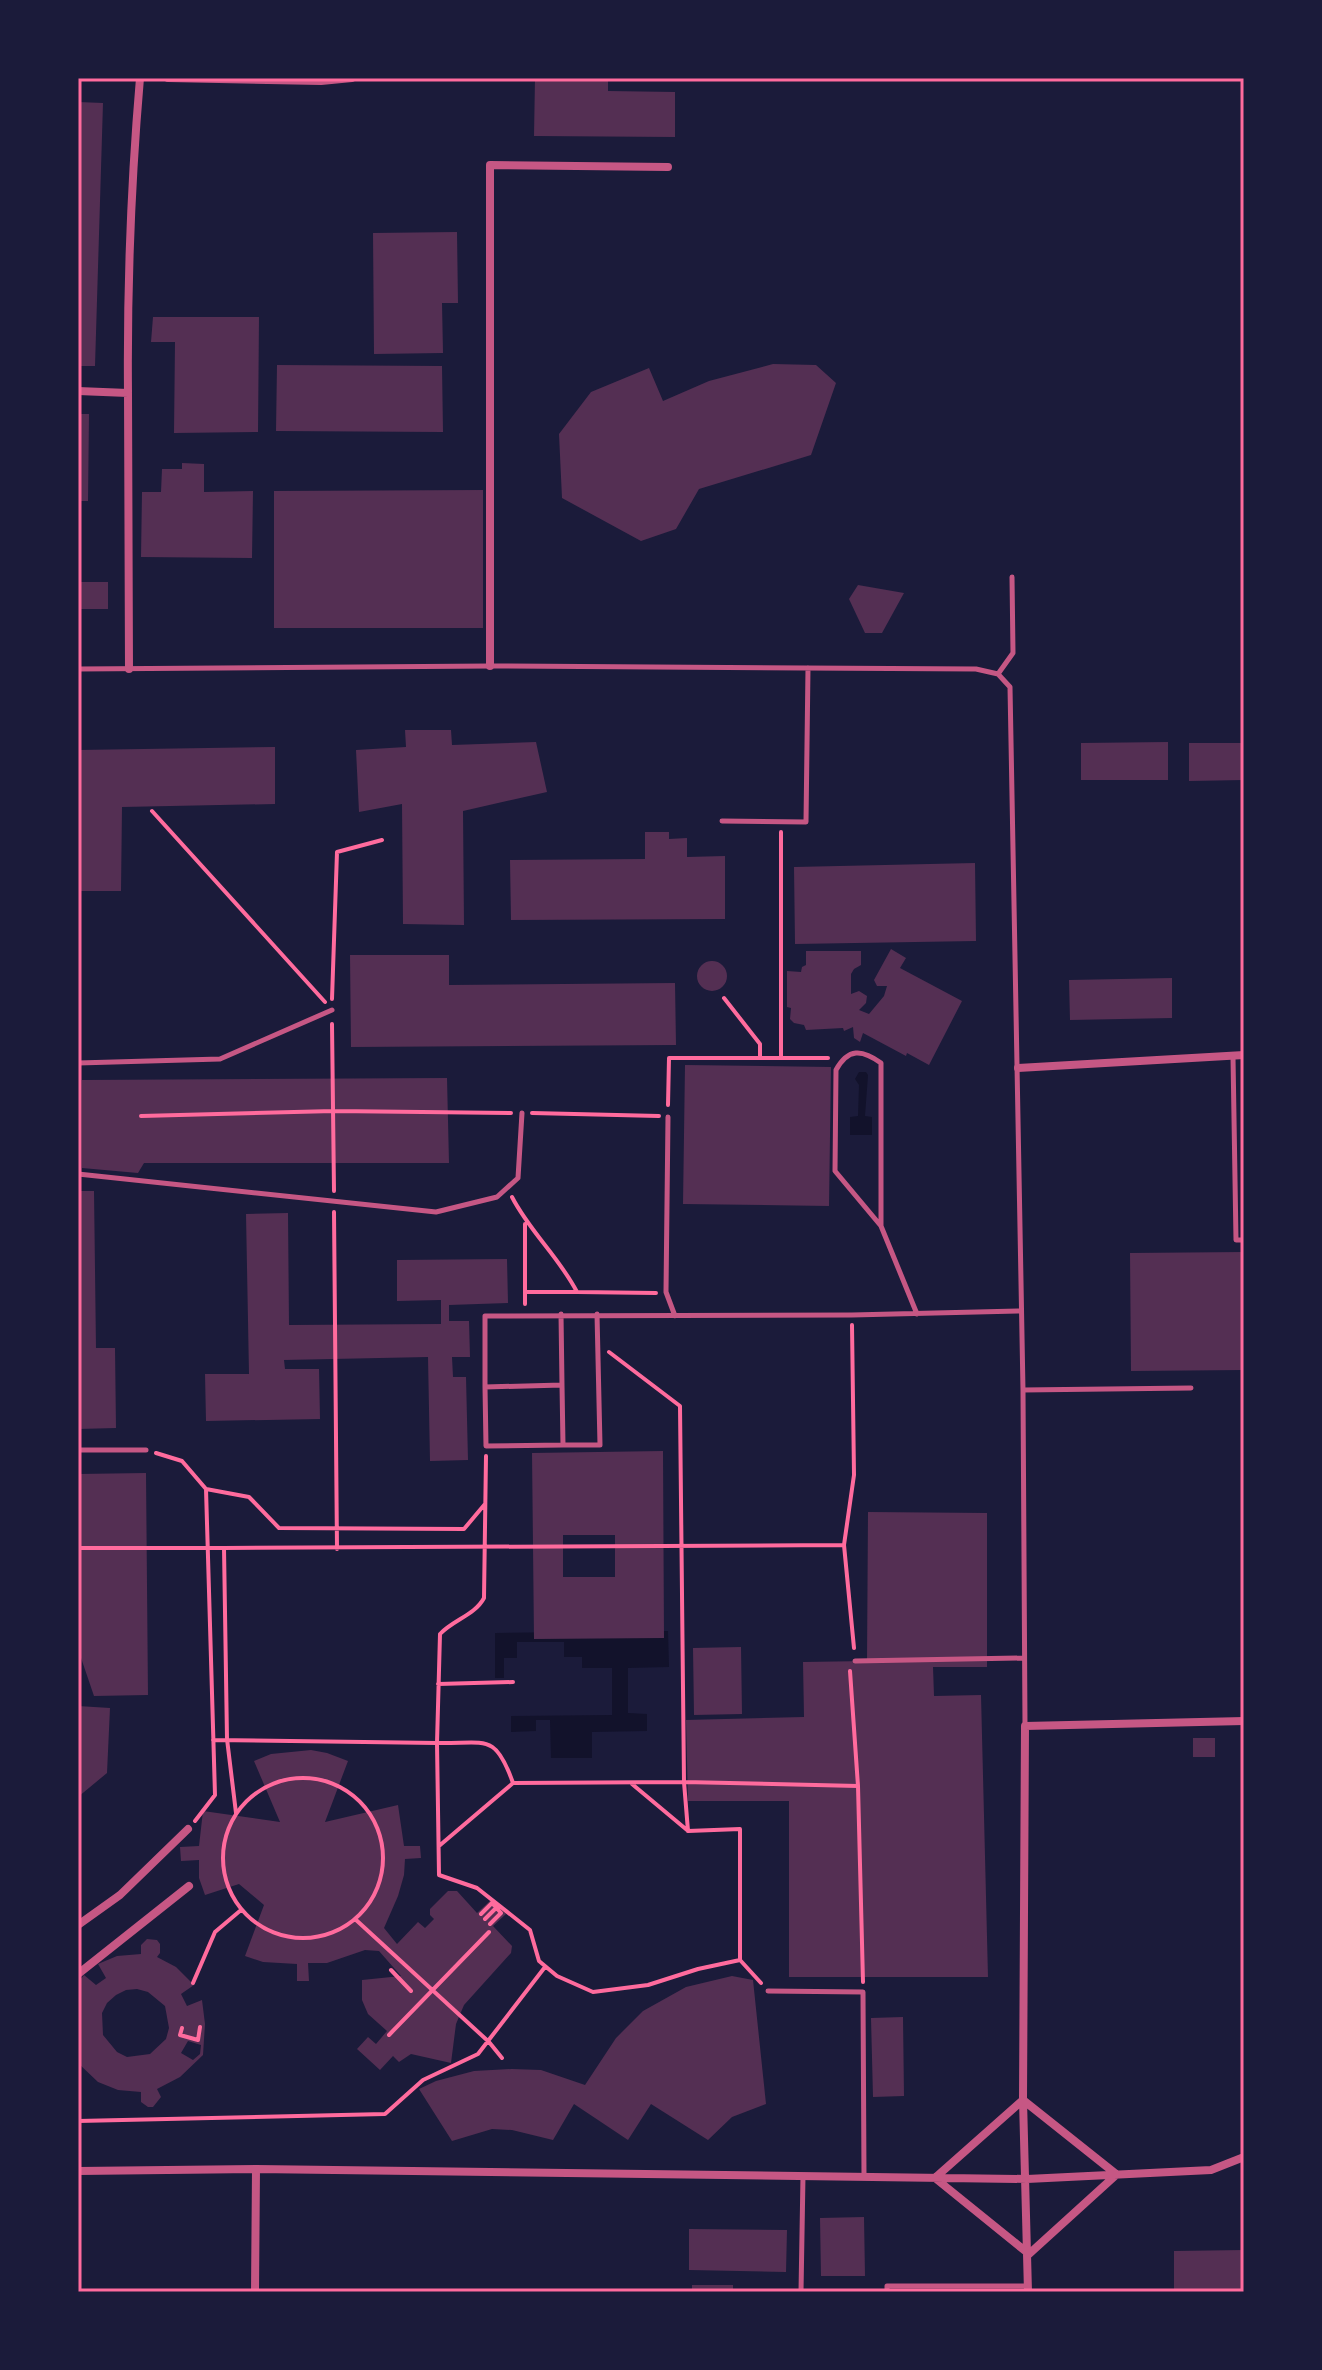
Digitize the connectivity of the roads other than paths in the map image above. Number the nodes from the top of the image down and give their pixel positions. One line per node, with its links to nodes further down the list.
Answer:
1 (140, 78): 6 (street)
2 (168, 78): 3 (street)
3 (352, 78)
4 (668, 167): 8 (street)
5 (78, 391): 6 (street)
6 (128, 393): 11 (street)
7 (1012, 577): 12 (lane)
8 (490, 666): 9 (lane); 11 (lane)
9 (808, 668): 12 (lane); 13 (lane)
10 (78, 669): 11 (lane)
11 (129, 669)
12 (998, 674): 18 (lane)
13 (722, 821)
14 (332, 1010): 17 (lane)
15 (1244, 1055): 16 (street)
16 (1233, 1056): 18 (street); 23 (lane)
17 (78, 1063)
18 (1018, 1068): 24 (lane)
19 (522, 1113): 21 (lane)
20 (668, 1117): 28 (lane)
21 (78, 1174)
22 (881, 1226): 22 (lane); 27 (lane)
23 (1244, 1240)
24 (1021, 1311): 27 (lane); 32 (lane)
25 (561, 1314): 26 (lane); 29 (lane); 30 (lane)
26 (597, 1314): 28 (lane); 33 (lane)
27 (917, 1314): 28 (lane)
28 (675, 1316)
29 (562, 1385): 30 (lane); 33 (lane)
30 (485, 1387): 33 (lane)
31 (1191, 1388): 32 (lane)
32 (1023, 1390): 36 (lane)
33 (563, 1445)
34 (78, 1450): 35 (lane)
35 (146, 1450)
36 (1024, 1658): 37 (lane); 39 (lane)
37 (855, 1661)
38 (1244, 1721): 39 (street)
39 (1025, 1726): 45 (street)
40 (188, 1829): 42 (street)
41 (189, 1886): 43 (street)
42 (78, 1925)
43 (78, 1974)
44 (768, 1991): 51 (lane)
45 (1023, 2100): 49 (street); 52 (street); 53 (street)
46 (1244, 2157): 49 (street)
47 (256, 2169): 48 (street); 50 (street); 56 (street)
48 (78, 2171)
49 (1117, 2175): 53 (street); 54 (street)
50 (803, 2176): 51 (street); 57 (lane)
51 (864, 2177): 52 (street)
52 (935, 2178): 53 (street); 54 (street)
53 (1027, 2179): 54 (street)
54 (1029, 2254): 55 (street)
55 (1028, 2289): 58 (lane)
56 (255, 2292)
57 (801, 2292)
58 (887, 2292)

